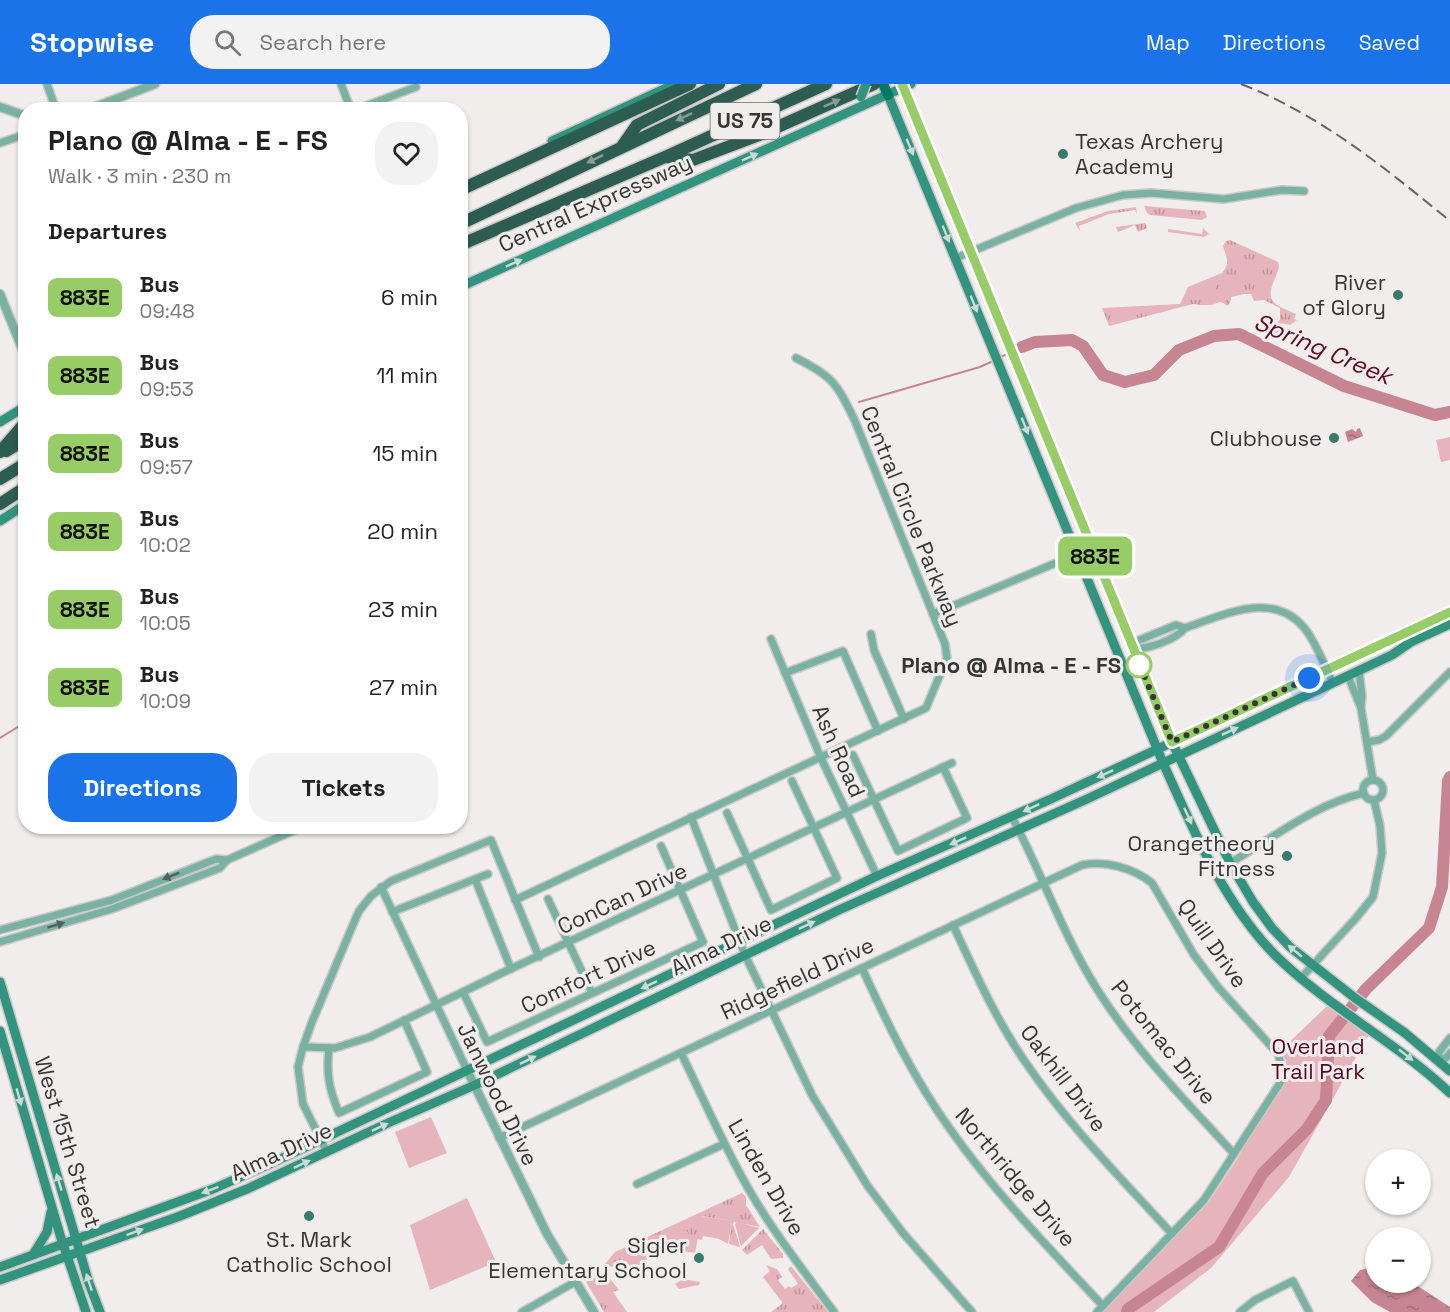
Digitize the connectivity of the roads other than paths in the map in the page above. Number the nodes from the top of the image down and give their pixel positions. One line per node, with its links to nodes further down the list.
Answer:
1 (47, 84): 13 (street)
2 (155, 84): 14 (street)
3 (341, 84): 15 (street)
4 (675, 84): 24 (main road)
5 (690, 84): 25 (highway)
6 (719, 84): 22 (highway)
7 (756, 84): 22 (highway, Central Expressway / US 75, one-way to 22)
8 (826, 84): 23 (highway, Central Expressway / US 75)
9 (866, 84): 18 (main road, bridge)
10 (906, 85): 12 (main road, Central Expressway); 29 (main road)
11 (416, 87): 16 (street)
12 (882, 87): 18 (main road, Central Expressway); 23 (highway, one-way to 12); 30 (main road, one-way to 30)
13 (53, 102)
14 (108, 102)
15 (348, 102)
16 (376, 102)
17 (0, 107): 19 (street)
18 (851, 111): 31 (main road, Central Expressway, one-way to 18)
19 (18, 113)
20 (18, 137): 21 (street)
21 (0, 143)
22 (622, 146): 27 (highway, Central Expressway / US 75, one-way to 27)
23 (665, 157): 28 (highway, Central Expressway / US 75)
24 (468, 181)
25 (468, 186)
26 (1304, 191): 29 (street)
27 (468, 220)
28 (468, 242)
29 (970, 252): 30 (street); 35 (main road)
30 (956, 258): 36 (main road, one-way to 36)
31 (468, 283)
32 (0, 294): 33 (street)
33 (18, 338)
34 (796, 358): 51 (street, Central Circle Parkway)
35 (1027, 391): 36 (main road); 48 (main road)
36 (1013, 397): 49 (main road, one-way to 49)
37 (18, 411): 38 (main road)
38 (0, 422)
39 (18, 432): 41 (highway)
40 (18, 443): 41 (highway)
41 (0, 453)
42 (18, 468): 43 (highway)
43 (0, 479)
44 (18, 492): 45 (highway)
45 (0, 504)
46 (18, 509): 47 (main road)
47 (0, 521)
48 (1092, 548): 49 (street); 55 (main road)
49 (1078, 554): 51 (street); 56 (main road)
50 (1450, 612): 57 (main road, Alma Drive)
51 (933, 614): 65 (street, Central Circle Parkway)
52 (1450, 624): 59 (main road, Alma Drive)
53 (871, 634): 65 (street)
54 (771, 639): 61 (street, Ash Road)
55 (1132, 648): 56 (street); 58 (street); 67 (main road)
56 (1118, 653): 69 (main road)
57 (1357, 656): 58 (main road, Alma Drive); 62 (main road)
58 (1327, 670): 63 (street); 67 (main road, Alma Drive)
59 (1359, 671): 62 (main road, Alma Drive); 64 (street)
60 (1450, 672): 68 (street)
61 (785, 673): 66 (street); 72 (street, Ash Road)
62 (1348, 676): 63 (main road, Alma Drive); 64 (street)
63 (1333, 683): 71 (main road, Alma Drive, one-way to 63)
64 (1361, 708): 68 (street)
65 (904, 719): 66 (street)
66 (878, 731): 72 (street)
67 (1172, 742): 69 (main road, Alma Drive); 71 (main road)
68 (1366, 742): 76 (street)
69 (1158, 749): 74 (main road); 83 (main road, Alma Drive, one-way to 83)
70 (853, 755): 79 (street)
71 (1177, 756): 74 (main road, Alma Drive); 91 (main road)
72 (821, 758): 82 (street, Ash Road); 84 (street)
73 (952, 763): 75 (street, ConCan Drive)
74 (1163, 763): 86 (main road, Alma Drive); 93 (main road, one-way to 93)
75 (943, 767): 79 (street, ConCan Drive); 79 (street)
76 (1373, 780): 78 (street); 80 (street)
77 (792, 782): 85 (street)
78 (1364, 793): 80 (street); 91 (street)
79 (874, 800): 82 (street, ConCan Drive)
80 (1374, 800): 111 (street)
81 (727, 813): 90 (street)
82 (846, 813): 85 (street, ConCan Drive); 96 (street, Ash Road)
83 (1012, 817): 86 (street, Potomac Drive); 96 (main road, Alma Drive, one-way to 96)
84 (691, 818): 95 (street); 102 (street)
85 (814, 828): 90 (street, ConCan Drive); 90 (street)
86 (1019, 830): 98 (street, Potomac Drive); 109 (main road, Alma Drive, one-way to 86)
87 (286, 834): 89 (street)
88 (661, 846): 100 (street)
89 (226, 860): 105 (street, one-way to 105); 106 (street, one-way to 89)
90 (748, 860): 95 (street, ConCan Drive)
91 (1230, 863): 93 (main road); 111 (main road, one-way to 91)
92 (1113, 865): 98 (street, Ridgefield Drive); 139 (street, Quill Drive)
93 (1216, 870): 114 (main road)
94 (488, 874): 97 (street)
95 (713, 876): 100 (street, ConCan Drive); 107 (street)
96 (877, 876): 107 (main road, Alma Drive)
97 (475, 879): 103 (street); 113 (street)
98 (1043, 883): 104 (street, Ridgefield Drive); 139 (street, Potomac Drive)
99 (381, 887): 102 (street); 103 (street, Janwood Drive); 123 (street)
100 (681, 891): 108 (street, ConCan Drive); 117 (street, Comfort Drive)
101 (549, 899): 108 (street)
102 (515, 900): 110 (street)
103 (392, 912): 118 (street, Janwood Drive)
104 (953, 925): 112 (street, Ridgefield Drive); 145 (street, Oakhill Drive)
105 (0, 930)
106 (0, 942)
107 (740, 942): 109 (street); 130 (main road, Alma Drive, one-way to 130)
108 (569, 943): 110 (street, ConCan Drive); 117 (street)
109 (745, 955): 119 (street); 132 (main road, Alma Drive, one-way to 109)
110 (539, 957): 113 (street, ConCan Drive)
111 (1312, 965): 114 (street); 127 (main road)
112 (862, 968): 119 (street, Ridgefield Drive); 154 (street, Northridge Drive)
113 (511, 969): 116 (street, ConCan Drive)
114 (1301, 978): 133 (main road, one-way to 133)
115 (0, 982): 128 (main road, West 15th Street)
116 (463, 992): 117 (street, Comfort Drive); 118 (street, ConCan Drive)
117 (592, 993)
118 (435, 1005): 120 (street, ConCan Drive); 130 (street, Janwood Drive)
119 (772, 1010): 125 (street, Ridgefield Drive); 160 (street)
120 (404, 1020): 124 (street, ConCan Drive); 124 (street)
121 (0, 1031): 129 (main road, West 15th Street)
122 (1450, 1038): 127 (street)
123 (303, 1047): 124 (street, ConCan Drive); 135 (street)
124 (329, 1048)
125 (681, 1053): 134 (street, Ridgefield Drive); 136 (street, Linden Drive)
126 (1450, 1053): 127 (street)
127 (1438, 1060): 131 (main road)
128 (25, 1065): 129 (main road); 138 (main road, West 15th Street)
129 (12, 1070): 140 (main road, West 15th Street, one-way to 140)
130 (467, 1070): 132 (street, Janwood Drive); 135 (main road, Alma Drive)
131 (1450, 1071)
132 (475, 1085): 134 (street, Janwood Drive); 137 (main road, Alma Drive, one-way to 132)
133 (1450, 1093)
134 (499, 1138): 153 (street, Janwood Drive)
135 (320, 1140): 137 (street); 142 (main road, Alma Drive, one-way to 142)
136 (724, 1144): 141 (street); 159 (street, Linden Drive)
137 (327, 1152): 144 (main road, Alma Drive, one-way to 137)
138 (51, 1154): 140 (main road); 146 (main road, West 15th Street, one-way to 138)
139 (1234, 1154): 145 (street)
140 (38, 1158): 143 (main road, West 15th Street)
141 (637, 1184)
142 (175, 1203): 144 (main road); 146 (main road, Alma Drive)
143 (51, 1206): 147 (main road, West 15th Street); 149 (main road)
144 (180, 1216): 148 (main road, Alma Drive, one-way to 144)
145 (1172, 1234): 154 (street)
146 (77, 1238): 147 (main road, Alma Drive); 148 (main road, West 15th Street)
147 (63, 1243): 149 (main road, Alma Drive); 150 (main road, West 15th Street)
148 (80, 1251): 150 (main road, Alma Drive); 156 (main road, West 15th Street, one-way to 148)
149 (33, 1254): 151 (main road, Alma Drive)
150 (67, 1256): 152 (main road, Alma Drive); 155 (main road, West 15th Street)
151 (0, 1267)
152 (0, 1280)
153 (575, 1282): 157 (street); 158 (street, Janwood Drive)
154 (1100, 1309)
155 (86, 1312)
156 (100, 1312)
157 (522, 1312)
158 (594, 1312)
159 (834, 1312)
160 (972, 1312)
161 (1240, 1312): 162 (street)
162 (1309, 1312)

